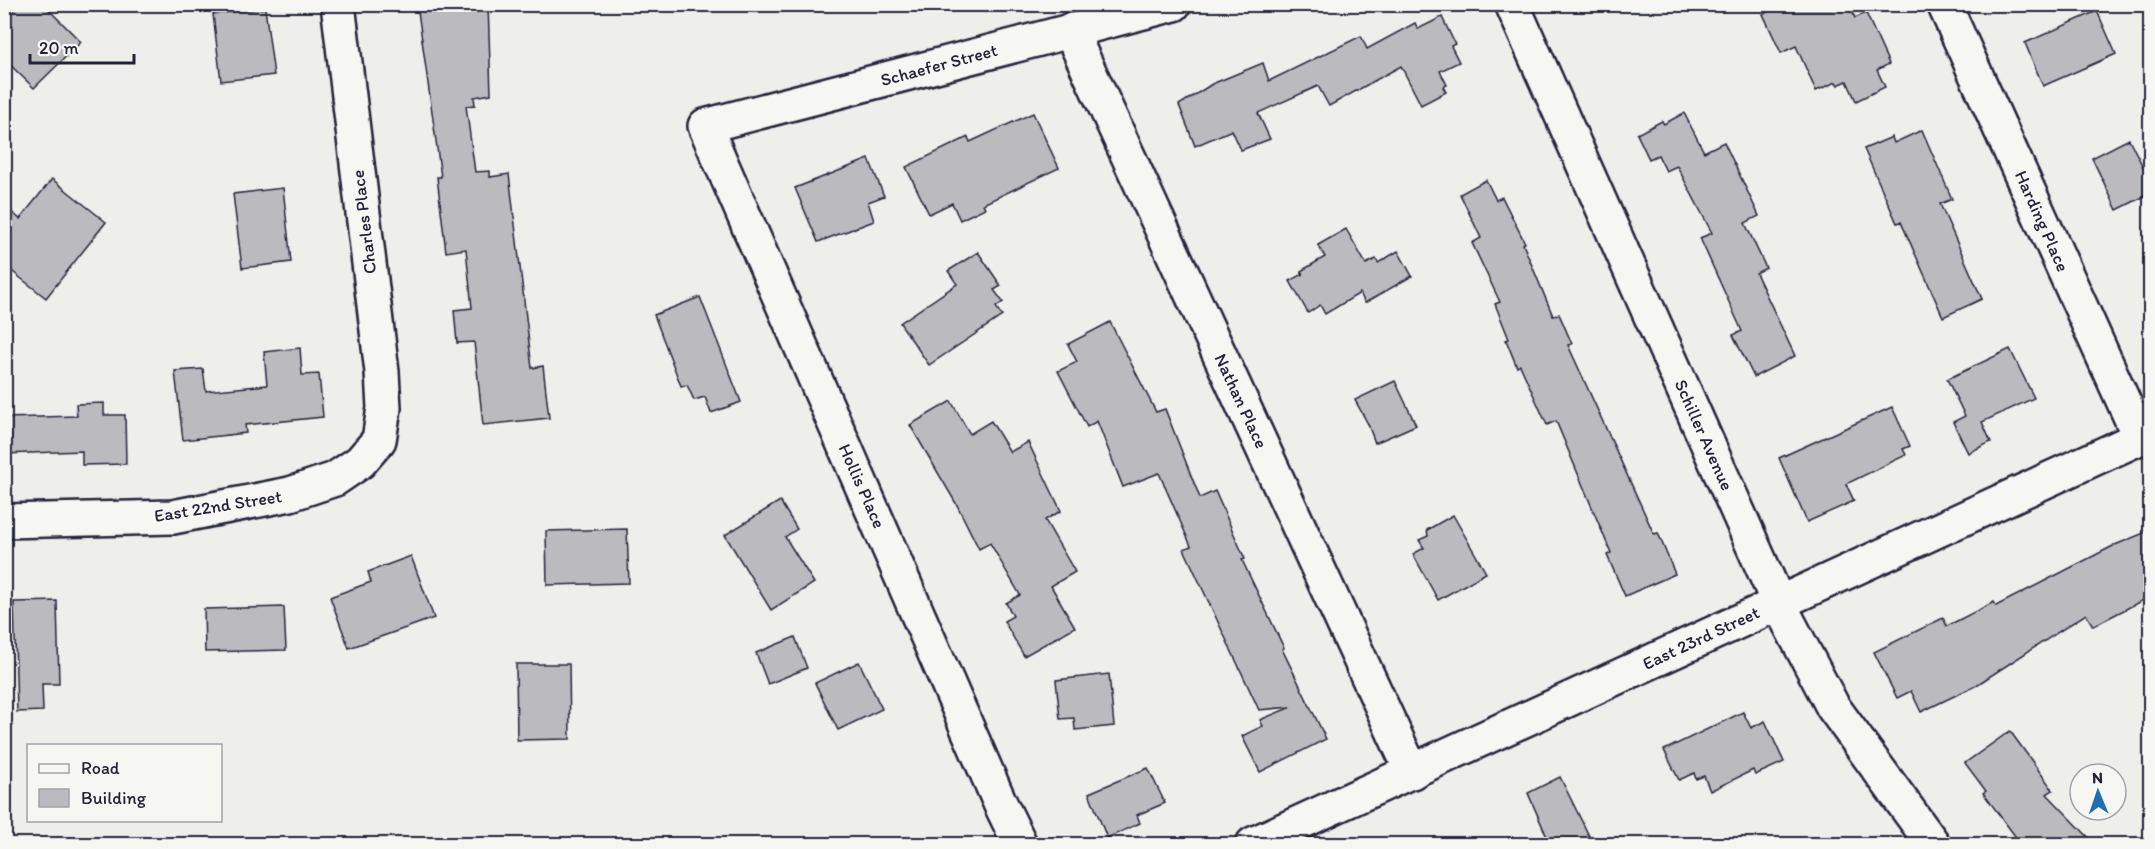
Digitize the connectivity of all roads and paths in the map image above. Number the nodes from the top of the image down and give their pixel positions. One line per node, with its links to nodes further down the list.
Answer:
1 (338, 4): 8 (street, Charles Place)
2 (1174, 4): 5 (street, Schaefer Street)
3 (1512, 4): 10 (street, Schiller Avenue)
4 (1944, 4): 7 (street, Harding Place)
5 (1070, 30): 6 (street, Schaefer Street); 11 (street, Nathan Place)
6 (705, 126): 12 (street, Hollis Place)
7 (2145, 435): 10 (street, East 23rd Street)
8 (379, 440): 9 (street, East 22nd Street)
9 (4, 521)
10 (1778, 602): 11 (street, East 23rd Street); 14 (street, Schiller Avenue)
11 (1412, 772): 13 (street, East 23rd Street)
12 (1020, 844)
13 (1253, 844)
14 (1934, 844)

